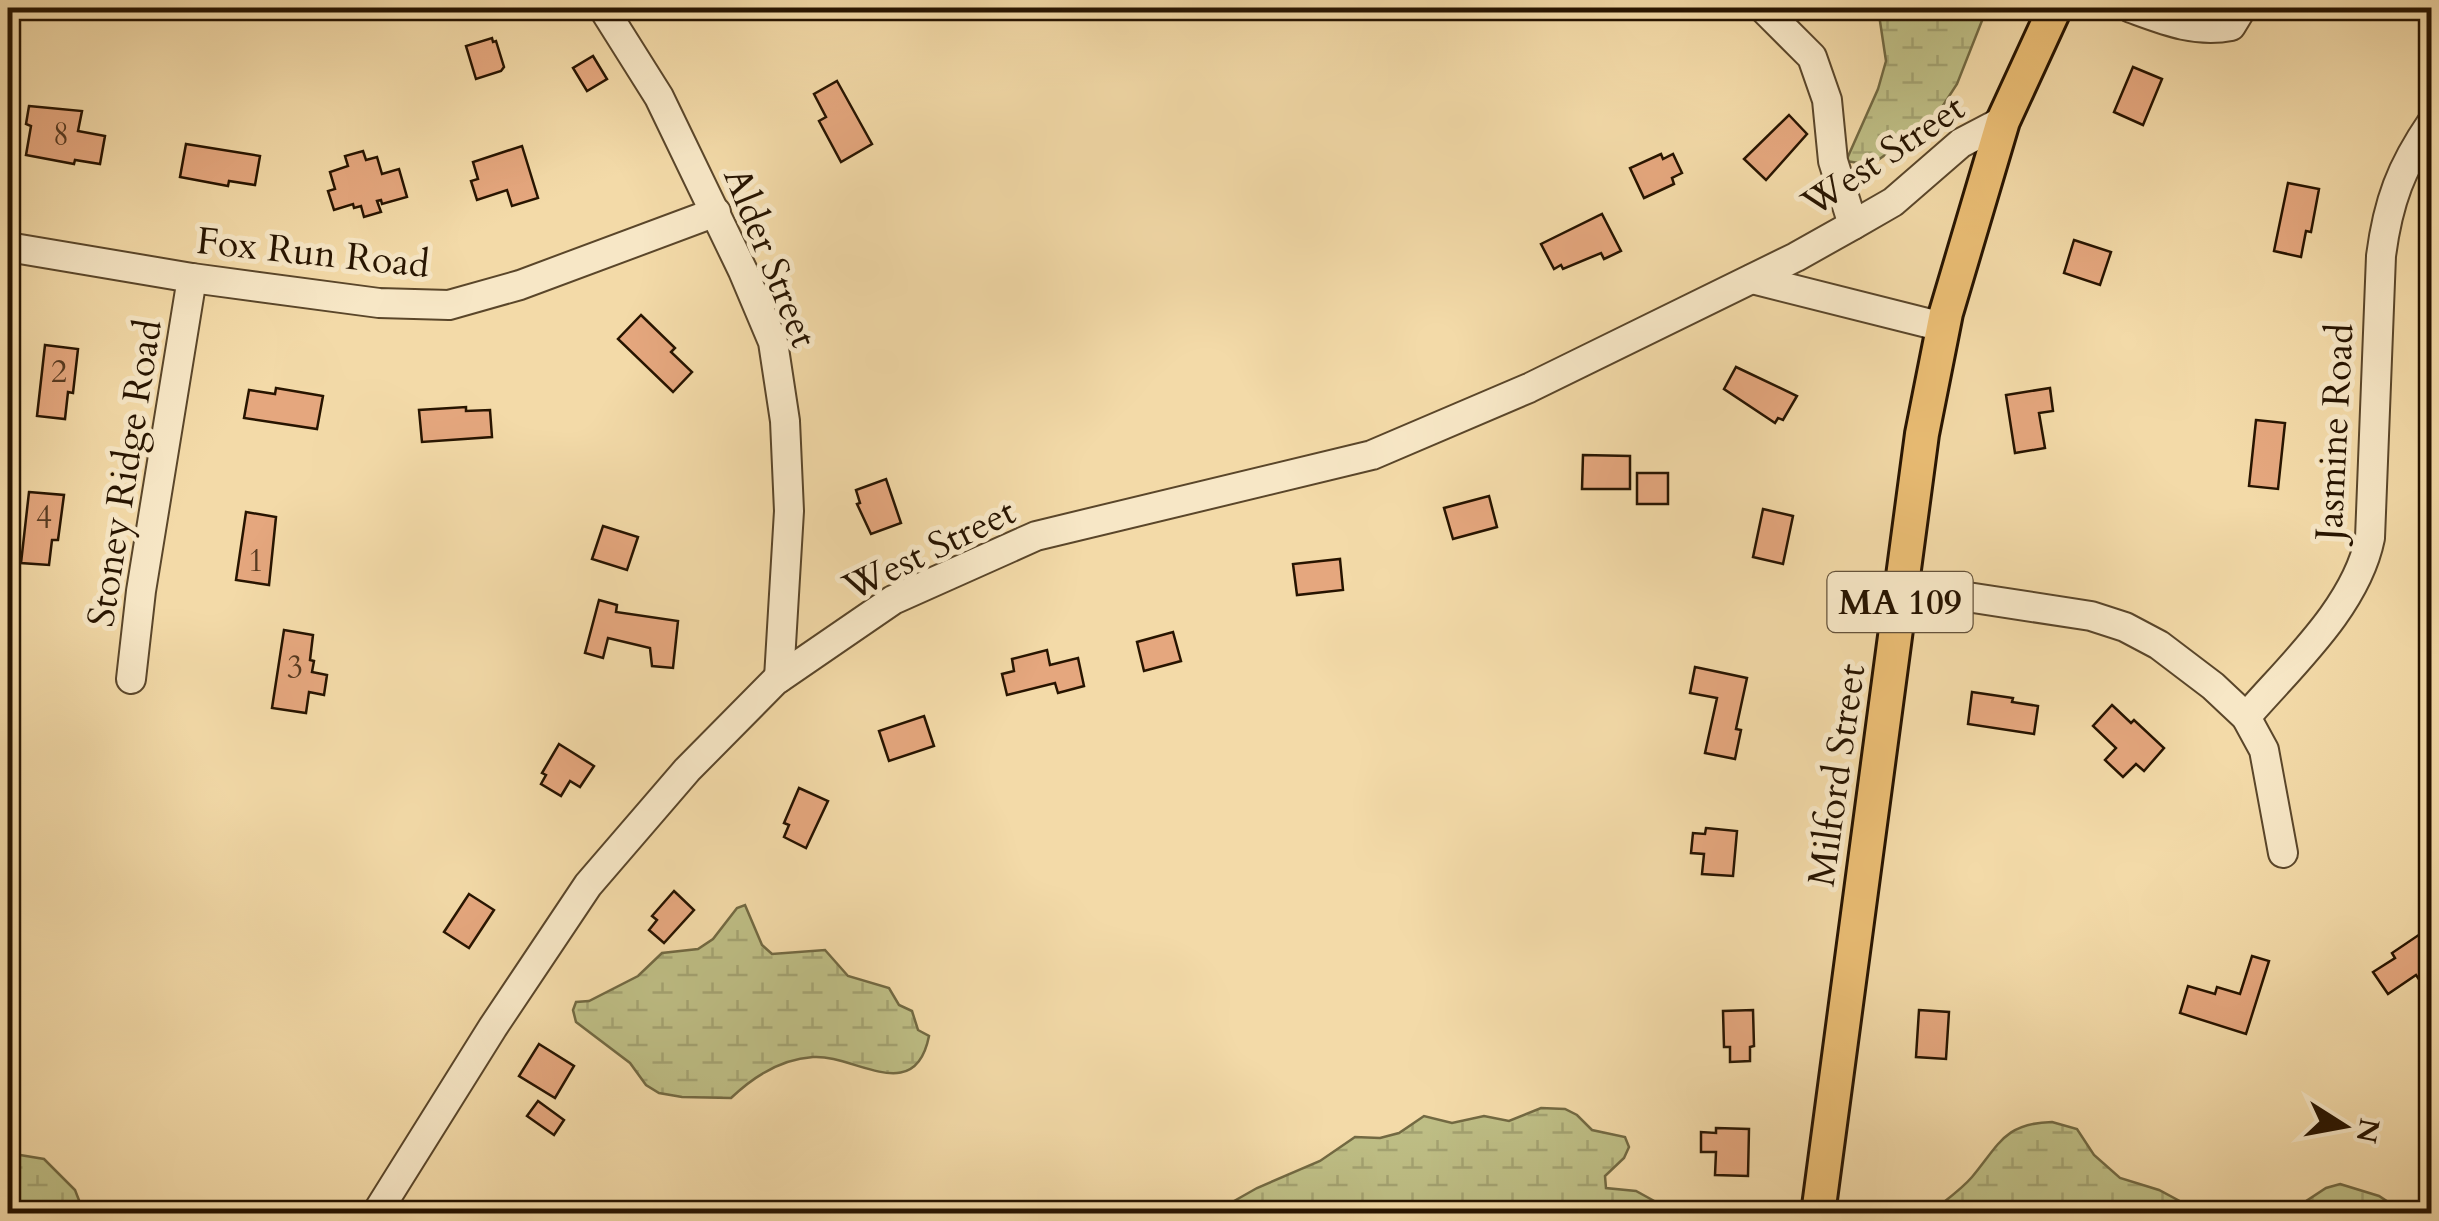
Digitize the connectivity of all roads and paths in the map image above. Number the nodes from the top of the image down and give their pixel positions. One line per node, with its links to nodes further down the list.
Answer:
1 (603, 8): 8 (street, Alder Street)
2 (1762, 8): 9 (street)
3 (2055, 8): 6 (main road, Milford Street / MA 109)
4 (2131, 8): 5 (street)
5 (2242, 8)
6 (2002, 121): 9 (street, West Street); 13 (main road, Milford Street / MA 109)
7 (2432, 122): 17 (street, Jasmine Road)
8 (716, 212): 11 (street, Fox Run Road); 15 (street, Alder Street)
9 (1853, 225): 12 (street, West Street)
10 (8, 247): 11 (street, Fox Run Road)
11 (192, 278): 16 (street, Stoney Ridge Road)
12 (1752, 279): 13 (street); 15 (street, West Street)
13 (1943, 327): 14 (main road, Milford Street / MA 109)
14 (1902, 587): 17 (street); 20 (main road, Milford Street / MA 109)
15 (778, 678): 19 (street, West Street)
16 (131, 680)
17 (2246, 717): 18 (street)
18 (2283, 853)
19 (376, 1214)
20 (1818, 1214)

